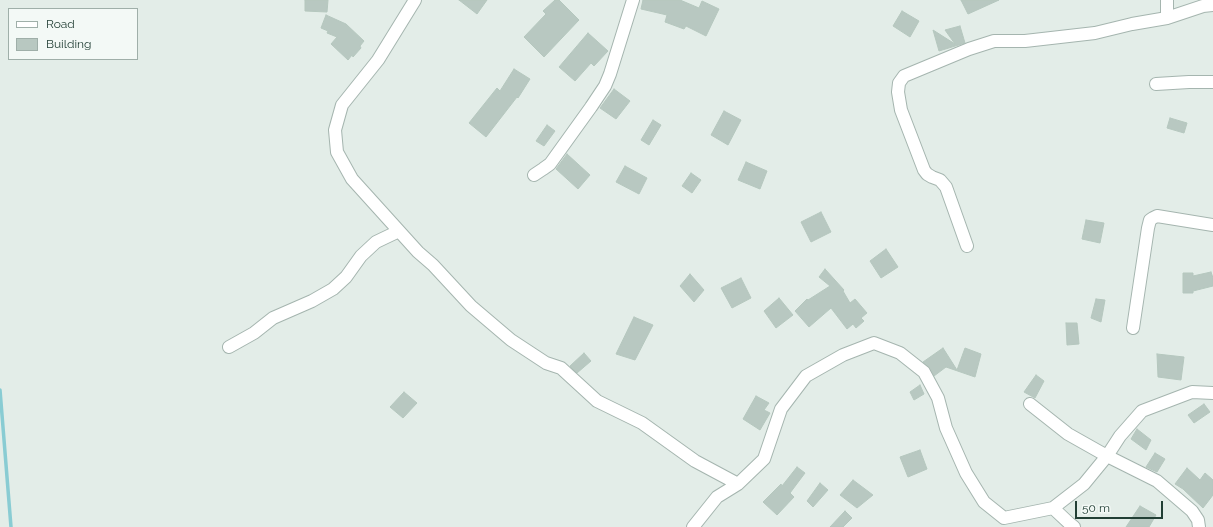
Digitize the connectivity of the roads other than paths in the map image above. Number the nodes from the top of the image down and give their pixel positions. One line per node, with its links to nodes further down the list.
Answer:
1 (415, 0): 10 (street)
2 (632, 0): 8 (street)
3 (1167, 0): 5 (street)
4 (1213, 5): 5 (street)
5 (1167, 18): 11 (street)
6 (1213, 82): 7 (street)
7 (1156, 84)
8 (534, 175)
9 (1213, 225): 12 (street)
10 (399, 231): 13 (street); 17 (street)
11 (967, 246)
12 (1133, 328)
13 (229, 347)
14 (1213, 393): 16 (street)
15 (1030, 404): 16 (street)
16 (1107, 456): 18 (street); 22 (street)
17 (738, 484): 19 (street); 20 (street)
18 (1053, 508): 19 (street); 21 (street)
19 (1001, 523)
20 (693, 527)
21 (1074, 527)
22 (1199, 527)

